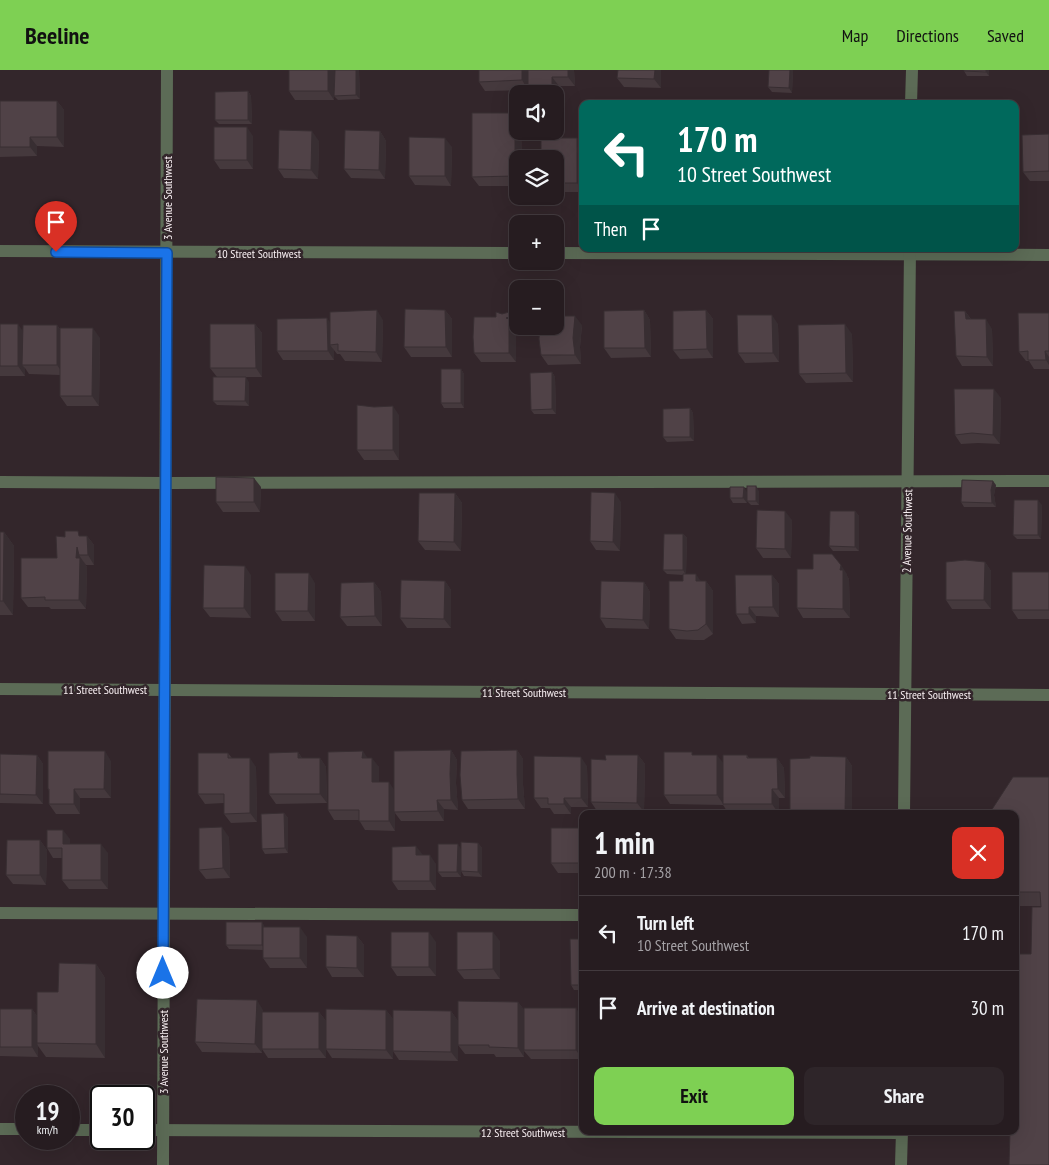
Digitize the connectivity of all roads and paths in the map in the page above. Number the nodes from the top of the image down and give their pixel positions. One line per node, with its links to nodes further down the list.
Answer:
1 (167, 70): 8 (street, 3 Avenue Southwest)
2 (912, 70): 3 (street)
3 (912, 100)
4 (0, 251): 8 (street, 10 Street Southwest)
5 (732, 252): 10 (street)
6 (910, 252): 14 (street, 2 Avenue Southwest)
7 (945, 252): 11 (street)
8 (167, 253): 9 (street, 10 Street Southwest); 15 (street, 3 Avenue Southwest)
9 (509, 253)
10 (564, 253)
11 (1049, 255)
12 (1049, 481): 14 (street)
13 (0, 482): 15 (street)
14 (907, 482): 15 (street); 18 (street, 2 Avenue Southwest)
15 (166, 483): 17 (street, 3 Avenue Southwest)
16 (0, 689): 17 (street, 11 Street Southwest)
17 (165, 690): 18 (street, 11 Street Southwest); 22 (street, 3 Avenue Southwest)
18 (905, 694): 19 (street, 11 Street Southwest); 20 (street, 2 Avenue Southwest)
19 (1049, 695)
20 (904, 810)
21 (0, 913): 22 (street)
22 (164, 914): 23 (street); 27 (street, 3 Avenue Southwest)
23 (579, 916)
24 (0, 1129): 25 (street)
25 (15, 1129)
26 (155, 1130): 27 (street, 12 Street Southwest)
27 (163, 1130): 28 (street, 12 Street Southwest); 30 (street, 3 Avenue Southwest)
28 (579, 1131)
29 (902, 1135): 31 (street)
30 (163, 1165)
31 (901, 1165)

